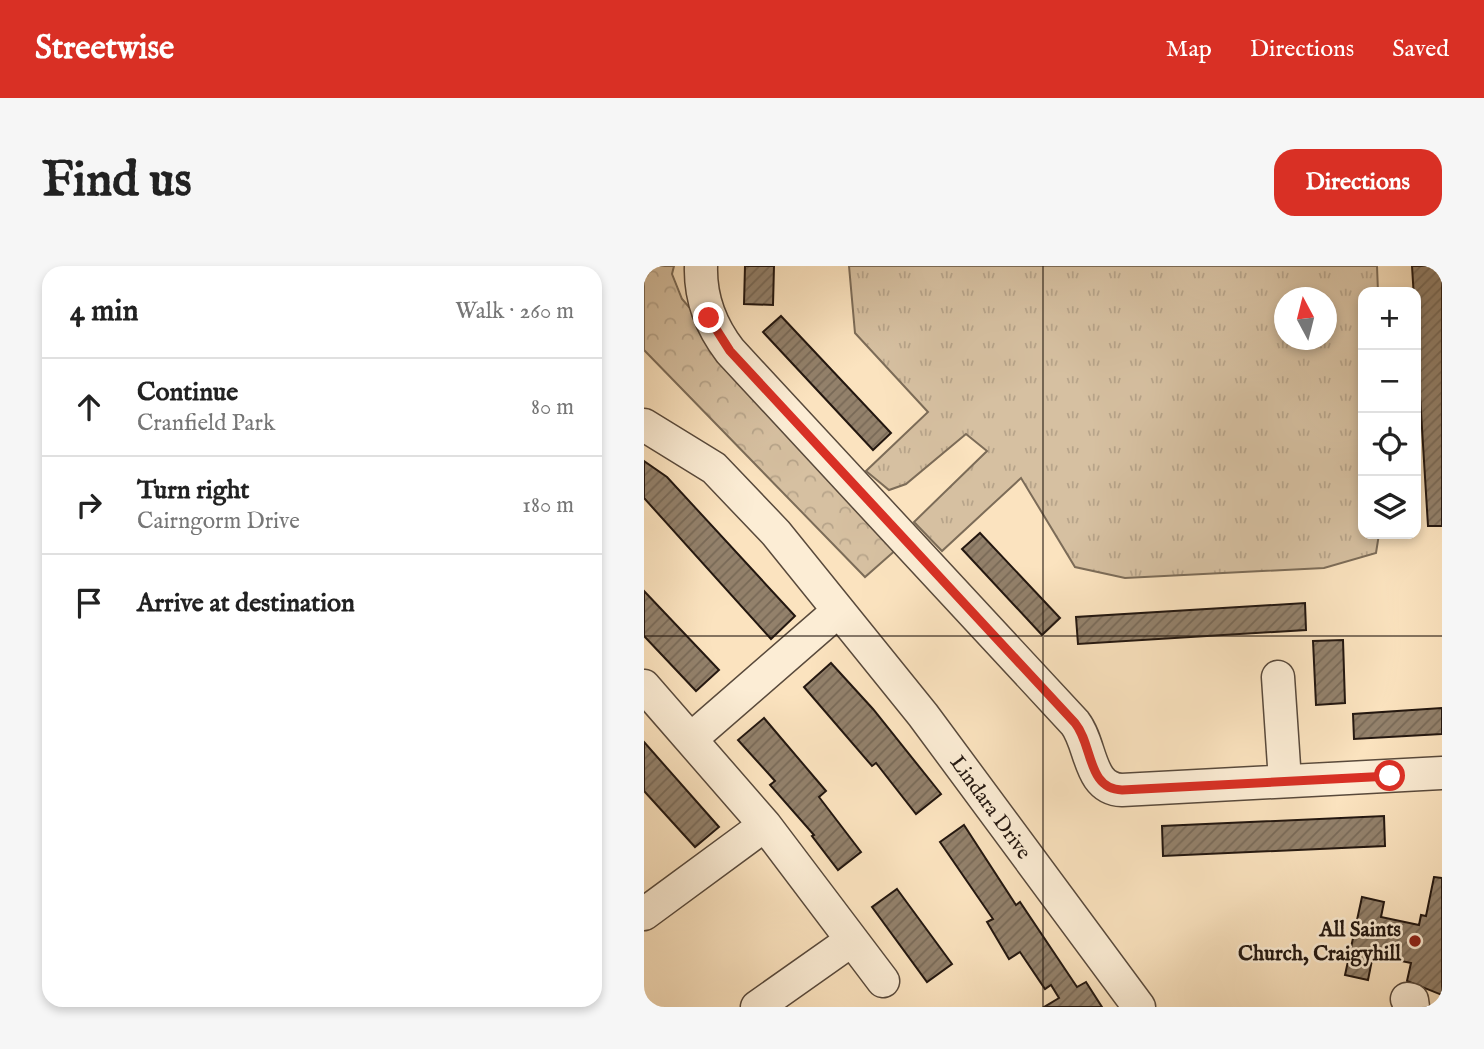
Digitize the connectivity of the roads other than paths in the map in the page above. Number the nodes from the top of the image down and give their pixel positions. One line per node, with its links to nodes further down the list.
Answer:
1 (701, 266): 8 (street)
2 (644, 425): 3 (street, Lindara Drive)
3 (837, 612): 6 (street); 14 (street, Lindara Drive)
4 (1278, 677): 8 (street)
5 (644, 686): 6 (street)
6 (691, 739): 9 (street)
7 (1442, 773): 8 (street)
8 (1285, 781)
9 (765, 825): 10 (street); 11 (street)
10 (644, 914)
11 (852, 940): 12 (street); 13 (street)
12 (883, 981)
13 (757, 1007)
14 (1139, 1007)

